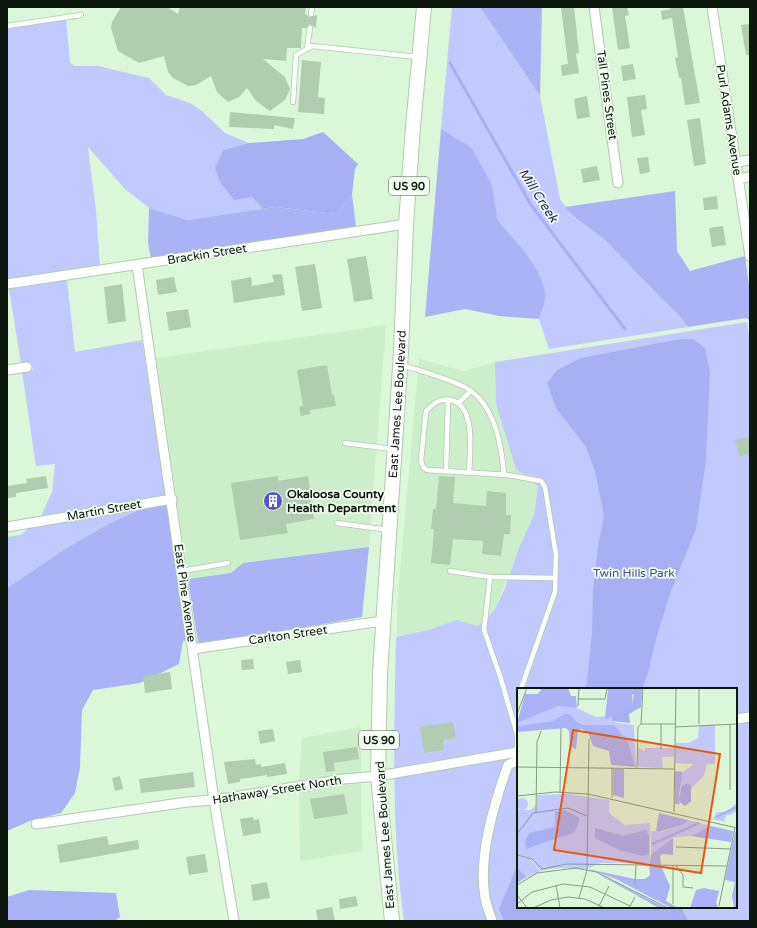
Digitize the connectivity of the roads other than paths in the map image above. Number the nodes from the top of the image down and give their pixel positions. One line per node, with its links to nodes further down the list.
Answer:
1 (312, 7): 5 (lane)
2 (424, 7): 10 (main road, East James Lee Boulevard / US 90)
3 (594, 7): 15 (street, Tall Pines Street)
4 (712, 7): 12 (street, Purl Adams Avenue)
5 (311, 14)
6 (81, 15): 7 (lane)
7 (7, 26)
8 (310, 28): 9 (lane)
9 (306, 49): 10 (lane); 11 (lane)
10 (419, 57): 16 (main road, East James Lee Boulevard / US 90)
11 (293, 102)
12 (743, 162): 14 (street, Purl Adams Avenue)
13 (750, 177): 14 (street)
14 (738, 178): 17 (street, Purl Adams Avenue)
15 (618, 183)
16 (406, 224): 18 (street, Brackin Street); 20 (main road, East James Lee Boulevard / US 90)
17 (750, 256)
18 (137, 265): 19 (street, Brackin Street); 31 (street, East Pine Avenue)
19 (7, 284)
20 (400, 364): 23 (lane); 27 (main road, East James Lee Boulevard / US 90)
21 (27, 367): 22 (street)
22 (7, 370)
23 (471, 391): 25 (lane); 30 (lane)
24 (448, 400): 25 (lane); 28 (lane); 28 (lane)
25 (458, 403): 29 (lane)
26 (345, 443): 27 (lane)
27 (394, 450): 34 (main road, East James Lee Boulevard / US 90)
28 (446, 471): 29 (lane)
29 (469, 472): 30 (lane)
30 (504, 475): 39 (lane)
31 (172, 499): 33 (street, Martin Street); 36 (street, East Pine Avenue)
32 (337, 523): 34 (lane)
33 (7, 527)
34 (389, 530): 40 (main road, East James Lee Boulevard / US 90)
35 (228, 563): 36 (lane)
36 (182, 571): 41 (street, East Pine Avenue)
37 (450, 571): 38 (lane)
38 (490, 577): 39 (lane); 45 (lane)
39 (556, 578): 42 (lane)
40 (382, 621): 41 (street, Carlton Street); 48 (main road, East James Lee Boulevard / US 90)
41 (193, 650): 49 (street, East Pine Avenue)
42 (521, 688)
43 (750, 717): 44 (street)
44 (737, 719)
45 (517, 734)
46 (517, 755): 48 (street, Hathaway Street North)
47 (517, 756): 53 (street)
48 (378, 776): 49 (street, Hathaway Street North); 52 (main road, East James Lee Boulevard / US 90)
49 (214, 800): 50 (street, Hathaway Street North); 51 (street, East Pine Avenue)
50 (36, 824)
51 (234, 921)
52 (392, 921)
53 (492, 921)

